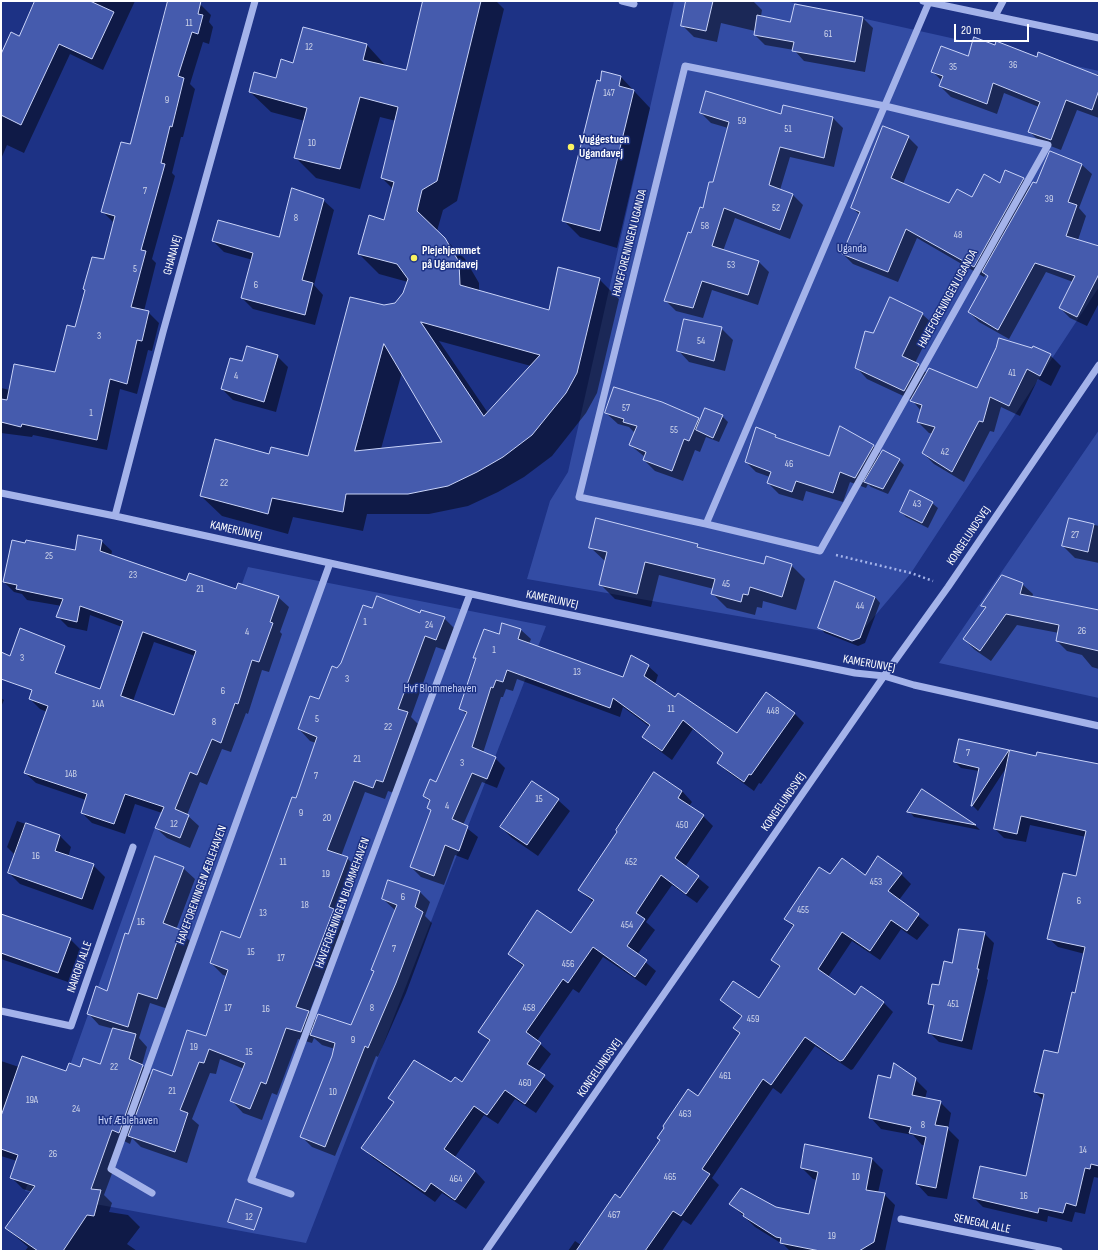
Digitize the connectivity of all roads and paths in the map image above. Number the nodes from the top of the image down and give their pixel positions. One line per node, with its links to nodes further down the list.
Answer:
1 (255, 1): 11 (street, GHANAVEJ)
2 (622, 1): 5 (street)
3 (1003, 1): 6 (street)
4 (926, 2): 6 (street); 8 (street)
5 (634, 4)
6 (995, 16): 7 (street)
7 (1099, 38)
8 (885, 106): 12 (street); 12 (street, HAVEFORENINGEN UGANDA); 13 (street, HAVEFORENINGEN UGANDA)
9 (1099, 365): 15 (street, KONGELUNDSVEJ)
10 (1, 493): 11 (street, KAMERUNVEJ)
11 (115, 516): 14 (street, KAMERUNVEJ)
12 (706, 524): 13 (street, HAVEFORENINGEN UGANDA)
13 (820, 551): 15 (path)
14 (330, 563): 16 (street, KAMERUNVEJ); 21 (street, HAVEFORENINGEN ÆBLEHAVEN)
15 (948, 587): 17 (street, KONGELUNDSVEJ)
16 (470, 594): 17 (street, KAMERUNVEJ); 22 (street, HAVEFORENINGEN BLOMMEHAVEN)
17 (884, 676): 18 (street, KAMERUNVEJ); 24 (street, KONGELUNDSVEJ)
18 (1099, 726)
19 (133, 847): 20 (street, NAIROBI ALLE)
20 (1, 1011)
21 (152, 1193)
22 (291, 1194)
23 (901, 1218): 25 (street, SENEGAL ALLE)
24 (486, 1251)
25 (1060, 1251)

